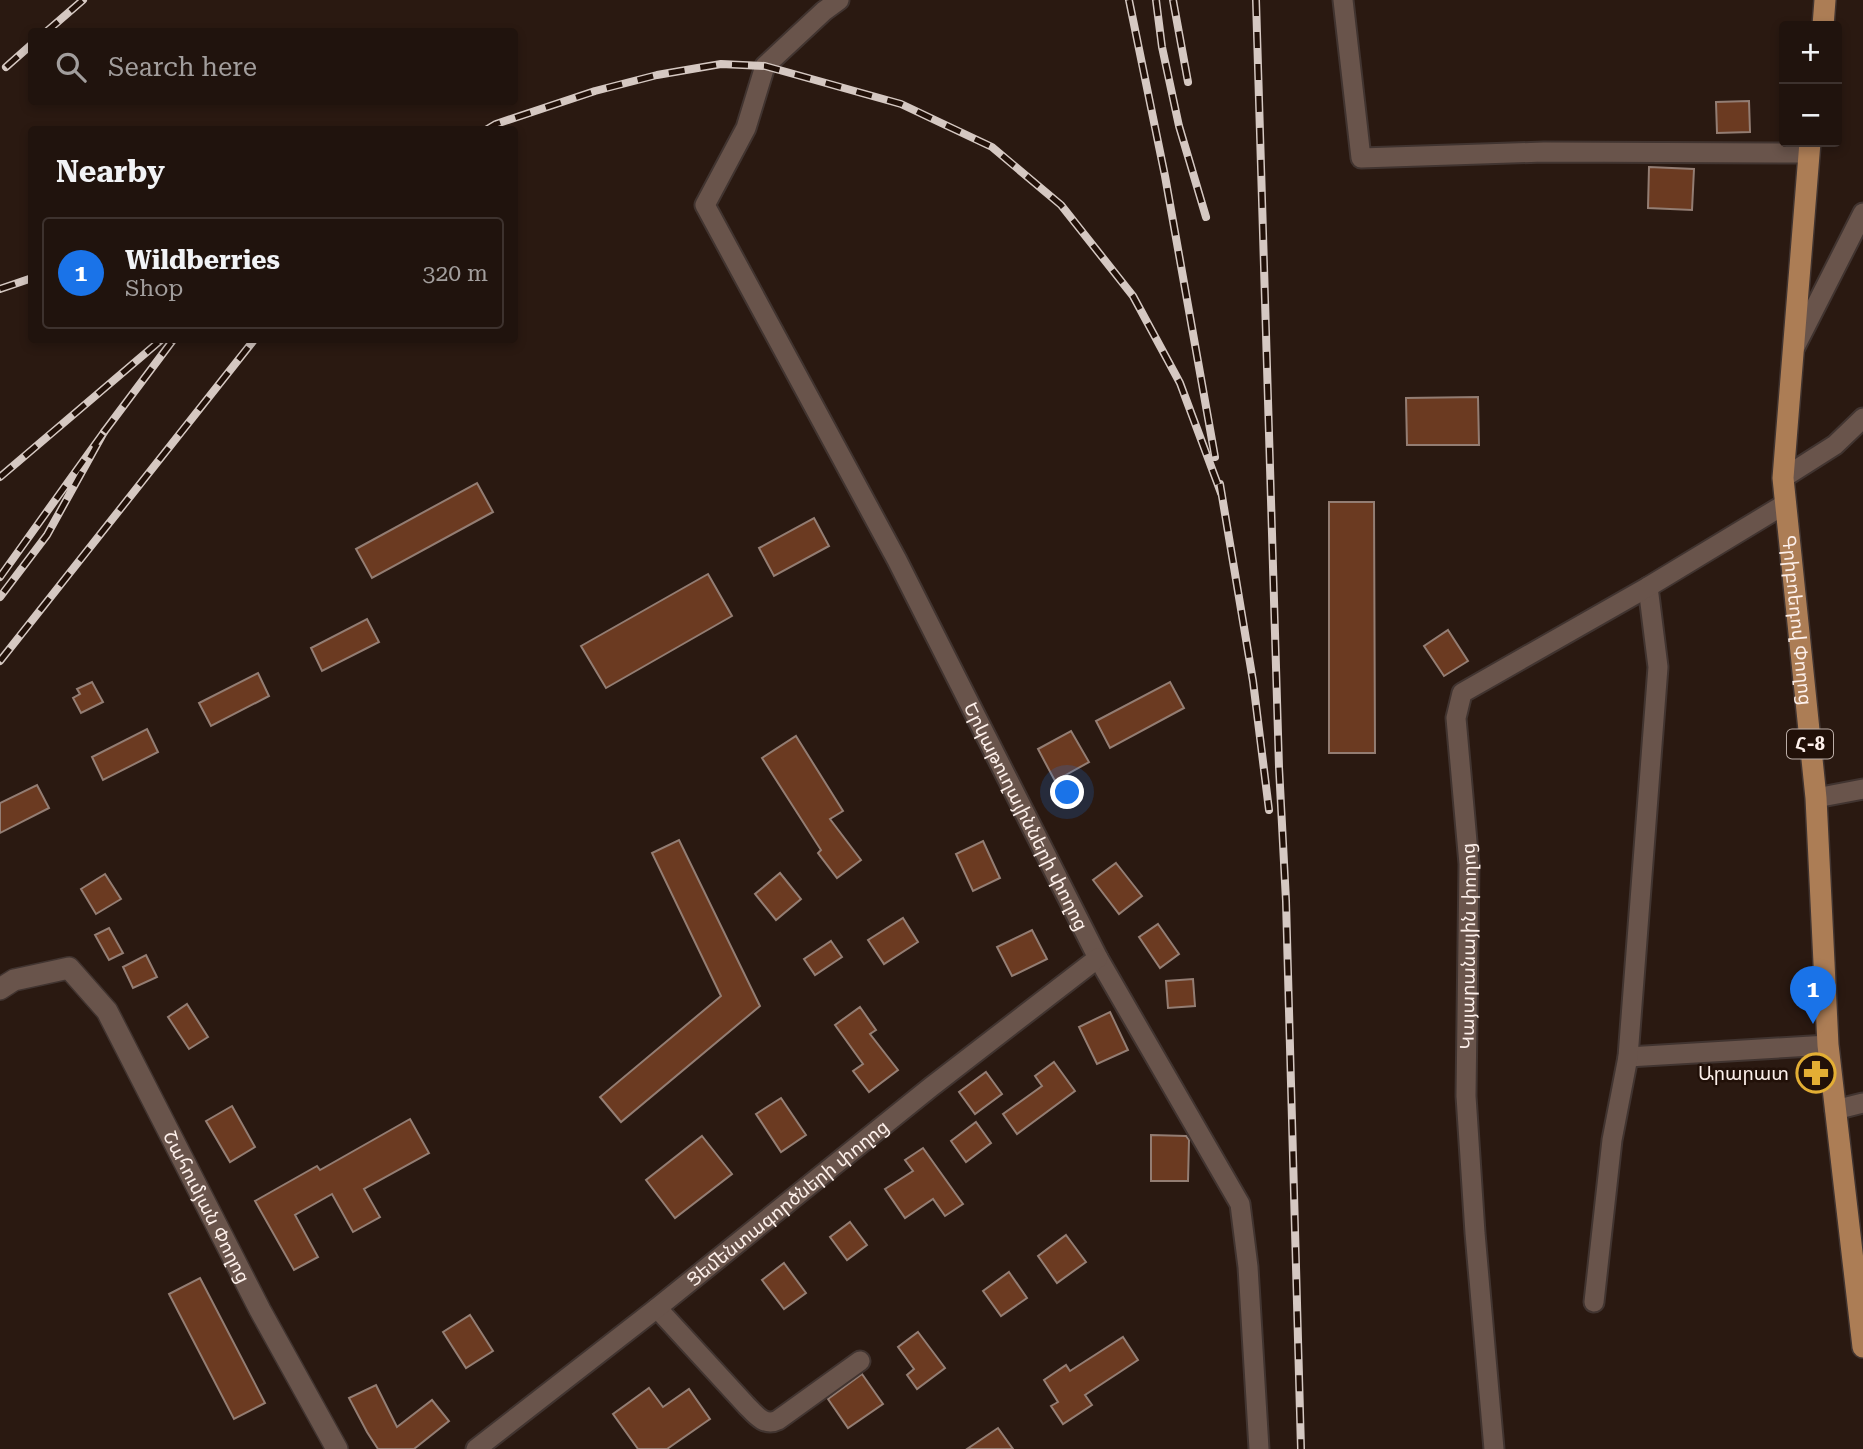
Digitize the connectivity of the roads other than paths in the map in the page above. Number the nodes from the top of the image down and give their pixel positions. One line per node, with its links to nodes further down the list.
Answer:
1 (839, 0): 14 (street, Երկաթուղայինների փողոց)
2 (1343, 0): 5 (street)
3 (1825, 0): 4 (main road)
4 (1823, 21)
5 (1810, 147): 7 (main road, Գրիբոեդով Փողոց / Հ-8)
6 (1863, 213): 7 (street)
7 (1793, 351): 9 (main road, Գրիբոեդով Փողոց / Հ-8)
8 (1863, 418): 9 (street)
9 (1783, 478): 10 (main road, Գրիբոեդով Փողոց / Հ-8)
10 (1785, 504): 11 (street, Կայարանային փողոց); 13 (main road, Գրիբոեդով Փողոց / Հ-8)
11 (1648, 587): 17 (street); 27 (street, Կայարանային փողոց)
12 (1863, 789): 13 (street)
13 (1816, 798): 16 (main road, Գրիբոեդով Փողոց / Հ-8)
14 (1098, 958): 21 (street, Ցեմենտագործների փողոց); 26 (street, Երկաթուղայինների փողոց)
15 (0, 989): 24 (street, Շահումյան Փողոց)
16 (1828, 1045): 17 (street); 19 (main road, Գրիբոեդով Փողոց / Հ-8)
17 (1628, 1057): 20 (street)
18 (1863, 1103): 19 (street)
19 (1835, 1111): 22 (main road, Գրիբոեդով Փողոց / Հ-8)
20 (1594, 1302)
21 (657, 1308): 23 (street); 25 (street, Ցեմենտագործների փողոց)
22 (1863, 1347)
23 (860, 1361)
24 (337, 1449)
25 (476, 1449)
26 (1259, 1449)
27 (1494, 1449)

